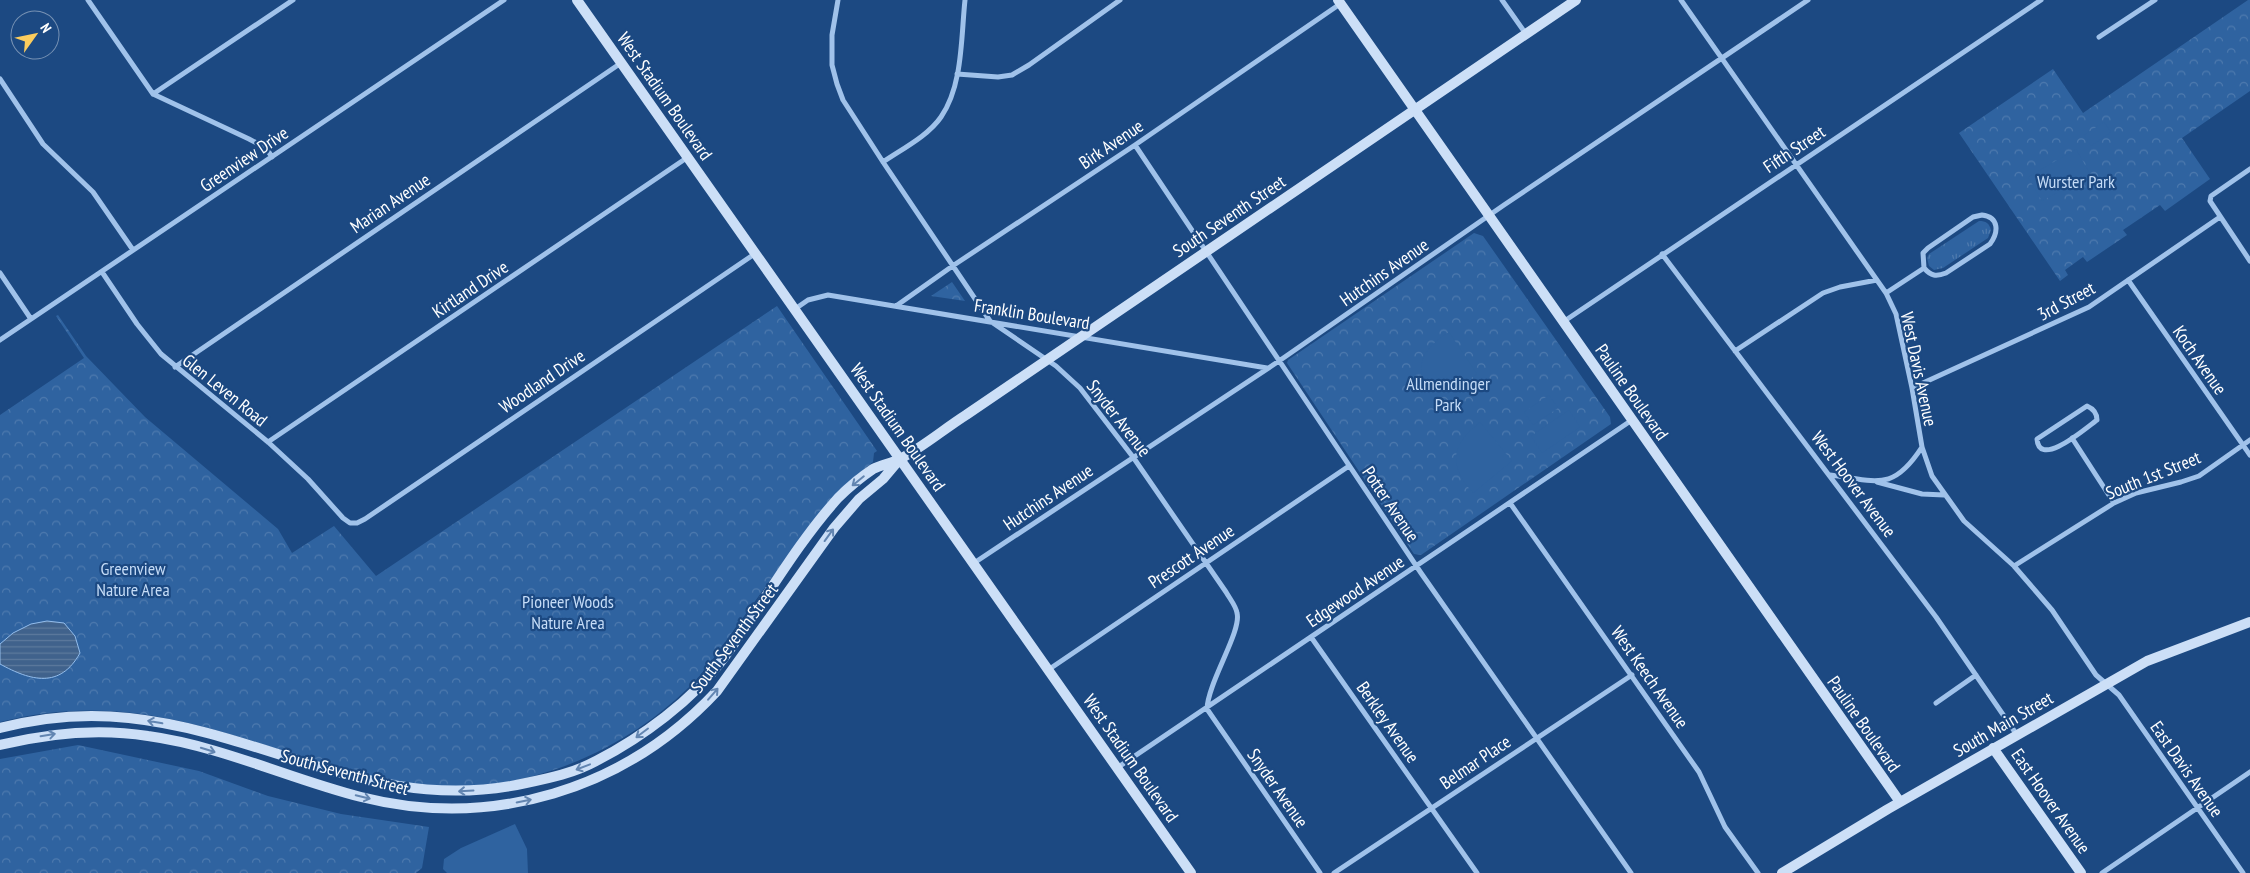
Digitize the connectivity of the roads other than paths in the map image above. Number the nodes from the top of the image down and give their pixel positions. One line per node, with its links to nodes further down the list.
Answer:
1 (88, 0): 21 (street)
2 (293, 0): 21 (street)
3 (504, 0): 24 (street, Greenview Drive)
4 (577, 0): 18 (street, West Stadium Boulevard)
5 (838, 0): 26 (street, Snyder Avenue)
6 (965, 0): 19 (street)
7 (1120, 0): 19 (street)
8 (1502, 0): 15 (street)
9 (1576, 0): 15 (street, South Seventh Street)
10 (1681, 0): 17 (street, West Davis Avenue)
11 (1808, 0): 17 (street, Hutchins Avenue)
12 (2041, 0): 27 (street, Fifth Street)
13 (2155, 0): 16 (street)
14 (1339, 2): 22 (street, Pauline Boulevard); 23 (street, Birk Avenue)
15 (1526, 34): 22 (street, South Seventh Street)
16 (2099, 37)
17 (1722, 59): 27 (street, West Davis Avenue); 29 (street, Hutchins Avenue)
18 (621, 63): 25 (street, West Stadium Boulevard); 53 (street, Marian Avenue)
19 (957, 74): 26 (street)
20 (0, 79): 31 (street)
21 (153, 94): 24 (street)
22 (1414, 110): 29 (street, Pauline Boulevard); 32 (street, South Seventh Street)
23 (1135, 145): 32 (street, Potter Avenue); 36 (street, Birk Avenue)
24 (272, 156): 31 (street, Greenview Drive)
25 (688, 157): 33 (street, West Stadium Boulevard); 59 (street, Kirtland Drive)
26 (883, 162): 36 (street, Snyder Avenue)
27 (1795, 165): 34 (street, Fifth Street); 40 (street, West Davis Avenue)
28 (2250, 168): 30 (street)
29 (1489, 216): 47 (street, Pauline Boulevard); 52 (street, Hutchins Avenue)
30 (2220, 217): 35 (street); 41 (street, 3rd Street)
31 (133, 250): 38 (street, Greenview Drive)
32 (1206, 251): 48 (street, South Seventh Street); 52 (street, Potter Avenue)
33 (756, 253): 44 (street, West Stadium Boulevard); 71 (street, Woodland Drive)
34 (1662, 254): 47 (street, Fifth Street); 50 (street, West Hoover Avenue)
35 (2250, 261)
36 (954, 265): 43 (street, Birk Avenue); 46 (street, Snyder Avenue)
37 (1924, 268): 37 (street); 42 (street)
38 (102, 272): 45 (street, Greenview Drive); 53 (street, Glen Leven Road)
39 (0, 273): 45 (street)
40 (1877, 280): 42 (street, West Davis Avenue); 50 (street)
41 (2128, 280): 55 (street, 3rd Street); 60 (street, Koch Avenue)
42 (1886, 293): 55 (street, West Davis Avenue)
43 (896, 306): 44 (street, Franklin Boulevard); 46 (street, Franklin Boulevard)
44 (795, 309): 64 (street, West Stadium Boulevard)
45 (31, 319): 49 (street, Greenview Drive)
46 (990, 321): 48 (street, Franklin Boulevard); 51 (street, Snyder Avenue)
47 (1563, 322): 56 (street, Pauline Boulevard)
48 (1082, 336): 51 (street, South Seventh Street); 54 (street, Franklin Boulevard)
49 (0, 340)
50 (1736, 351): 66 (street, West Hoover Avenue)
51 (1046, 360): 63 (street, Snyder Avenue); 64 (street, South Seventh Street)
52 (1279, 361): 54 (street, Hutchins Avenue); 65 (street, Potter Avenue)
53 (175, 367): 59 (street, Glen Leven Road)
54 (1268, 368): 63 (street, Hutchins Avenue)
55 (1912, 388): 61 (street, West Davis Avenue)
56 (1632, 420): 69 (street, Edgewood Avenue); 91 (street, Pauline Boulevard)
57 (2072, 438): 57 (street); 70 (street)
58 (2250, 440): 60 (street, South 1st Street)
59 (268, 442): 71 (street, Glen Leven Road)
60 (2243, 445): 62 (street, Koch Avenue); 70 (street, South 1st Street)
61 (1922, 447): 67 (street); 68 (street, West Davis Avenue)
62 (2250, 455)
63 (1133, 457): 72 (street, Snyder Avenue); 73 (street, Hutchins Avenue)
64 (900, 458): 73 (street, West Stadium Boulevard); 84 (street, South Seventh Street, one-way to 84); 87 (street, South Seventh Street, one-way to 64)
65 (1349, 466): 72 (street, Prescott Avenue); 74 (street, Potter Avenue)
66 (1830, 475): 67 (street); 80 (street, West Hoover Avenue)
67 (1877, 482): 68 (street)
68 (1944, 494): 75 (street, West Davis Avenue)
69 (1510, 503): 74 (street, Edgewood Avenue); 79 (street, West Keech Avenue)
70 (2114, 503): 75 (street, South 1st Street)
71 (342, 518)
72 (1206, 563): 78 (street, Prescott Avenue); 83 (street, Snyder Avenue)
73 (974, 564): 78 (street, West Stadium Boulevard)
74 (1416, 566): 77 (street, Edgewood Avenue); 86 (street, Potter Avenue)
75 (2014, 566): 81 (street, West Davis Avenue)
76 (2250, 622): 81 (street, South Main Street)
77 (1311, 637): 83 (street, Edgewood Avenue); 93 (street, Berkley Avenue)
78 (1048, 670): 89 (street, West Stadium Boulevard)
79 (1632, 675): 86 (street, Belmar Place); 100 (street, West Keech Avenue)
80 (1976, 675): 82 (street); 85 (street, West Hoover Avenue)
81 (2106, 683): 85 (street, South Main Street); 92 (street, East Davis Avenue)
82 (1936, 703)
83 (1206, 708): 89 (street, Edgewood Avenue); 96 (street, Snyder Avenue)
84 (0, 728)
85 (2017, 735): 88 (street, South Main Street)
86 (1536, 738): 93 (street, Belmar Place); 99 (street, Potter Avenue)
87 (0, 745)
88 (1994, 748): 91 (street, South Main Street); 101 (street, East Hoover Avenue)
89 (1117, 768): 95 (street, West Stadium Boulevard)
90 (2250, 772): 92 (street)
91 (1900, 802): 94 (street, South Main Street)
92 (2198, 807): 102 (street); 103 (street, East Davis Avenue)
93 (1431, 808): 97 (street, Belmar Place); 98 (street, Berkley Avenue)
94 (1787, 871)
95 (1191, 873)
96 (1320, 873)
97 (1334, 873)
98 (1477, 873)
99 (1631, 873)
100 (1758, 873)
101 (2081, 873)
102 (2102, 873)
103 (2243, 873)

